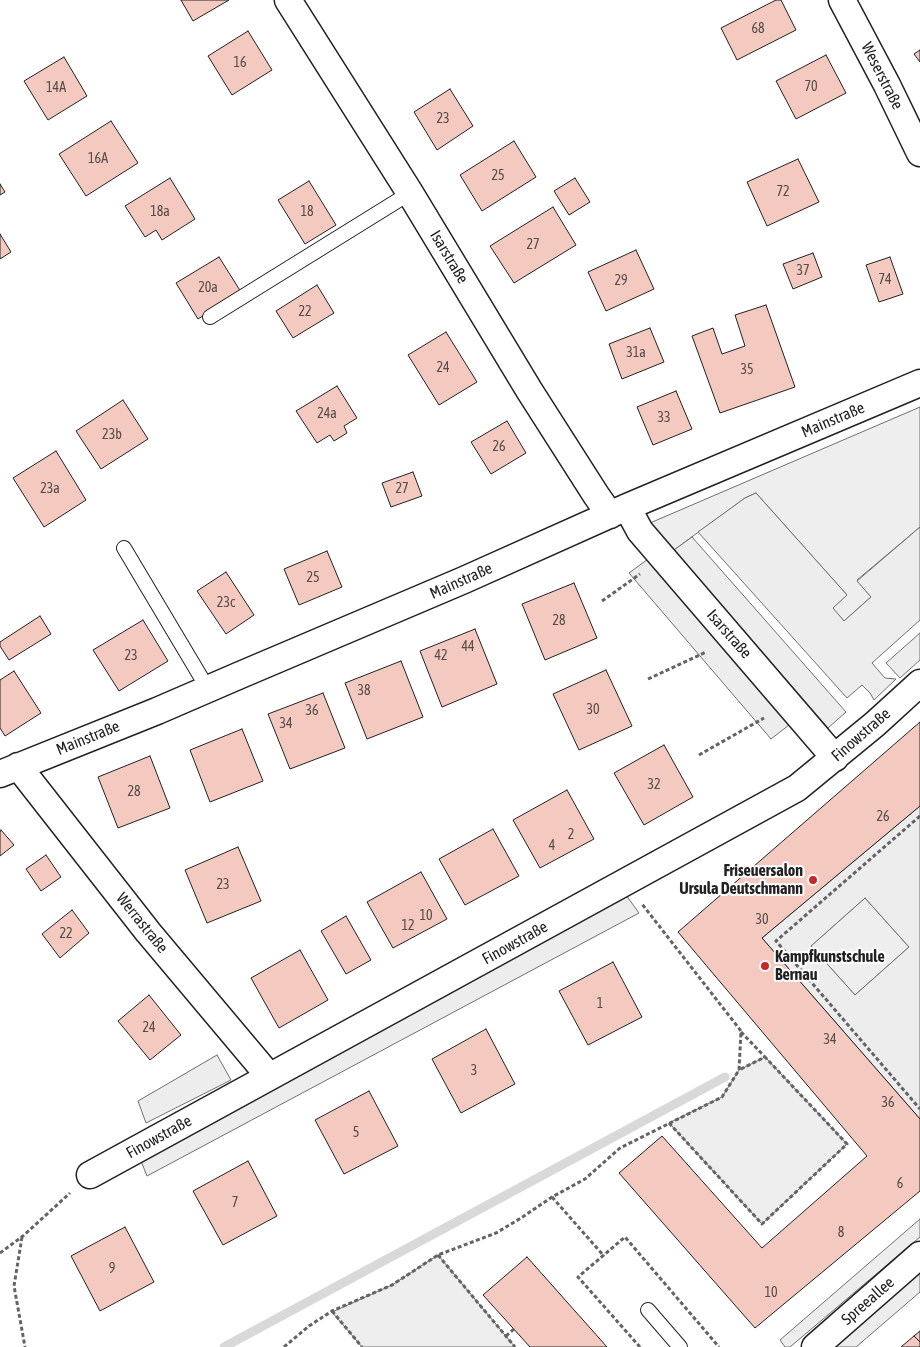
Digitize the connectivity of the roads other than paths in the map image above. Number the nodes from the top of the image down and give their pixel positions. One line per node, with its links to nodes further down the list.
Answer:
1 (288, 0): 4 (street, Isarstraße)
2 (842, 0): 3 (street, Weserstraße)
3 (920, 153)
4 (410, 194): 5 (lane); 7 (street, Isarstraße)
5 (210, 317)
6 (920, 383): 7 (street, Mainstraße)
7 (619, 511): 10 (street, Mainstraße); 11 (street, Isarstraße)
8 (124, 548): 10 (lane)
9 (920, 683): 11 (street, Finowstraße)
10 (208, 689): 12 (street, Mainstraße)
11 (835, 758): 13 (street, Finowstraße)
12 (9, 770): 13 (street, Werrastraße)
13 (269, 1076): 14 (street, Finowstraße)
14 (90, 1175)
15 (920, 1255): 18 (street, Spreeallee)
16 (648, 1310): 17 (lane)
17 (680, 1347)
18 (816, 1347)

